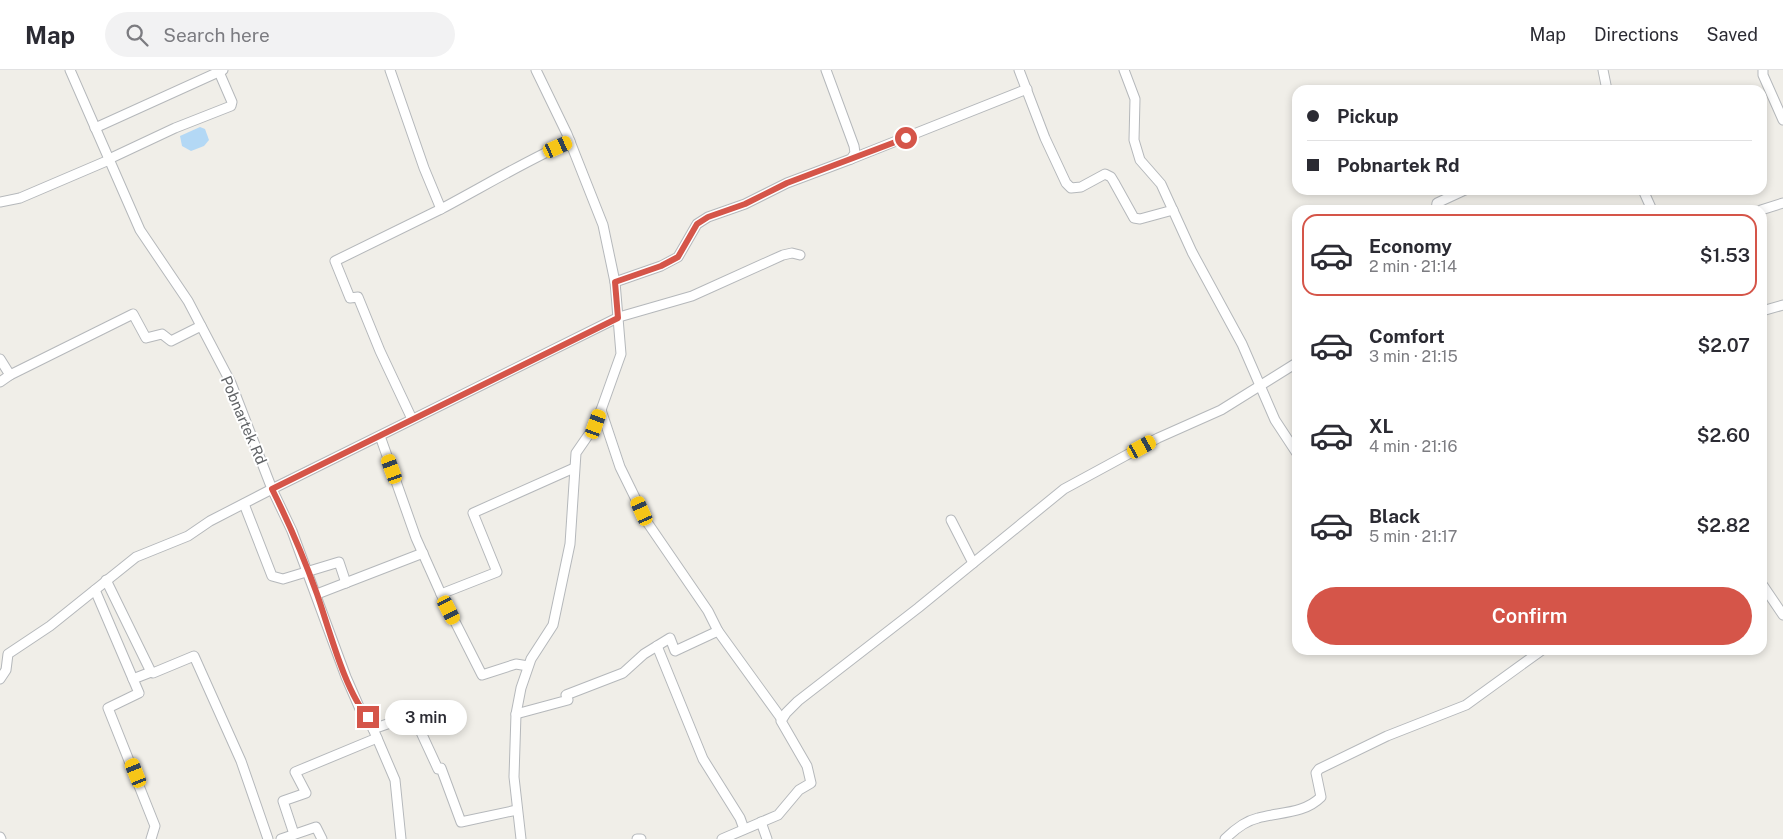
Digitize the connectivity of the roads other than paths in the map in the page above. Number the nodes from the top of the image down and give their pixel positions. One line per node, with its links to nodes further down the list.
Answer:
1 (70, 70): 13 (street, Pobnartek Rd)
2 (390, 70): 22 (street)
3 (536, 70): 14 (street)
4 (826, 70): 15 (street)
5 (1019, 70): 11 (street)
6 (1124, 70): 23 (street)
7 (1603, 70): 10 (street)
8 (1763, 70): 12 (street)
9 (221, 71): 13 (street); 16 (street)
10 (1606, 85)
11 (1027, 89): 15 (street); 23 (street)
12 (1783, 120)
13 (95, 128): 16 (street, Pobnartek Rd)
14 (570, 141): 22 (street); 25 (street)
15 (851, 159): 25 (street)
16 (109, 160): 18 (street); 29 (street, Pobnartek Rd)
17 (1454, 195): 20 (street)
18 (0, 202)
19 (1783, 204): 21 (street)
20 (1437, 205)
21 (1767, 208)
22 (441, 209): 36 (street)
23 (1173, 210): 34 (street)
24 (800, 255): 28 (street)
25 (615, 282): 28 (street)
26 (1783, 305): 27 (street)
27 (1767, 310)
28 (618, 318): 35 (street); 36 (street)
29 (200, 326): 32 (street); 40 (street, Pobnartek Rd)
30 (0, 359): 32 (street)
31 (1292, 366): 34 (street)
32 (10, 375): 33 (street)
33 (0, 382)
34 (1262, 386): 38 (street); 44 (street)
35 (601, 410): 39 (street); 53 (street)
36 (412, 418): 37 (street)
37 (380, 436): 40 (street); 43 (street)
38 (1292, 446)
39 (574, 468): 51 (street); 56 (street)
40 (272, 489): 41 (street); 45 (street, Pobnartek Rd)
41 (244, 504): 45 (street); 46 (street)
42 (951, 520): 44 (street)
43 (423, 553): 47 (street); 51 (street)
44 (973, 563): 61 (street)
45 (308, 573): 47 (street); 50 (street, Pobnartek Rd)
46 (106, 580): 48 (street); 57 (street)
47 (346, 583): 50 (street)
48 (95, 590): 58 (street); 59 (street)
49 (1767, 591): 52 (street)
50 (317, 594): 62 (street, Pobnartek Rd)
51 (441, 594): 56 (street)
52 (1783, 615)
53 (718, 631): 54 (street); 61 (street)
54 (657, 646): 60 (street); 66 (street)
55 (1535, 655): 76 (street)
56 (528, 666): 60 (street)
57 (151, 672): 59 (street); 69 (street)
58 (0, 679)
59 (133, 680): 68 (street)
60 (516, 714): 64 (street)
61 (782, 718): 65 (street)
62 (373, 729): 63 (street, Pobnartek Rd); 64 (street)
63 (377, 738): 67 (street); 72 (street, Pobnartek Rd)
64 (517, 810): 73 (street)
65 (761, 822): 66 (street); 75 (street)
66 (744, 830): 74 (street)
67 (294, 834): 70 (street); 71 (street)
68 (151, 839)
69 (268, 839)
70 (281, 839)
71 (322, 839)
72 (401, 839)
73 (521, 839)
74 (722, 839)
75 (768, 839)
76 (1224, 839)

